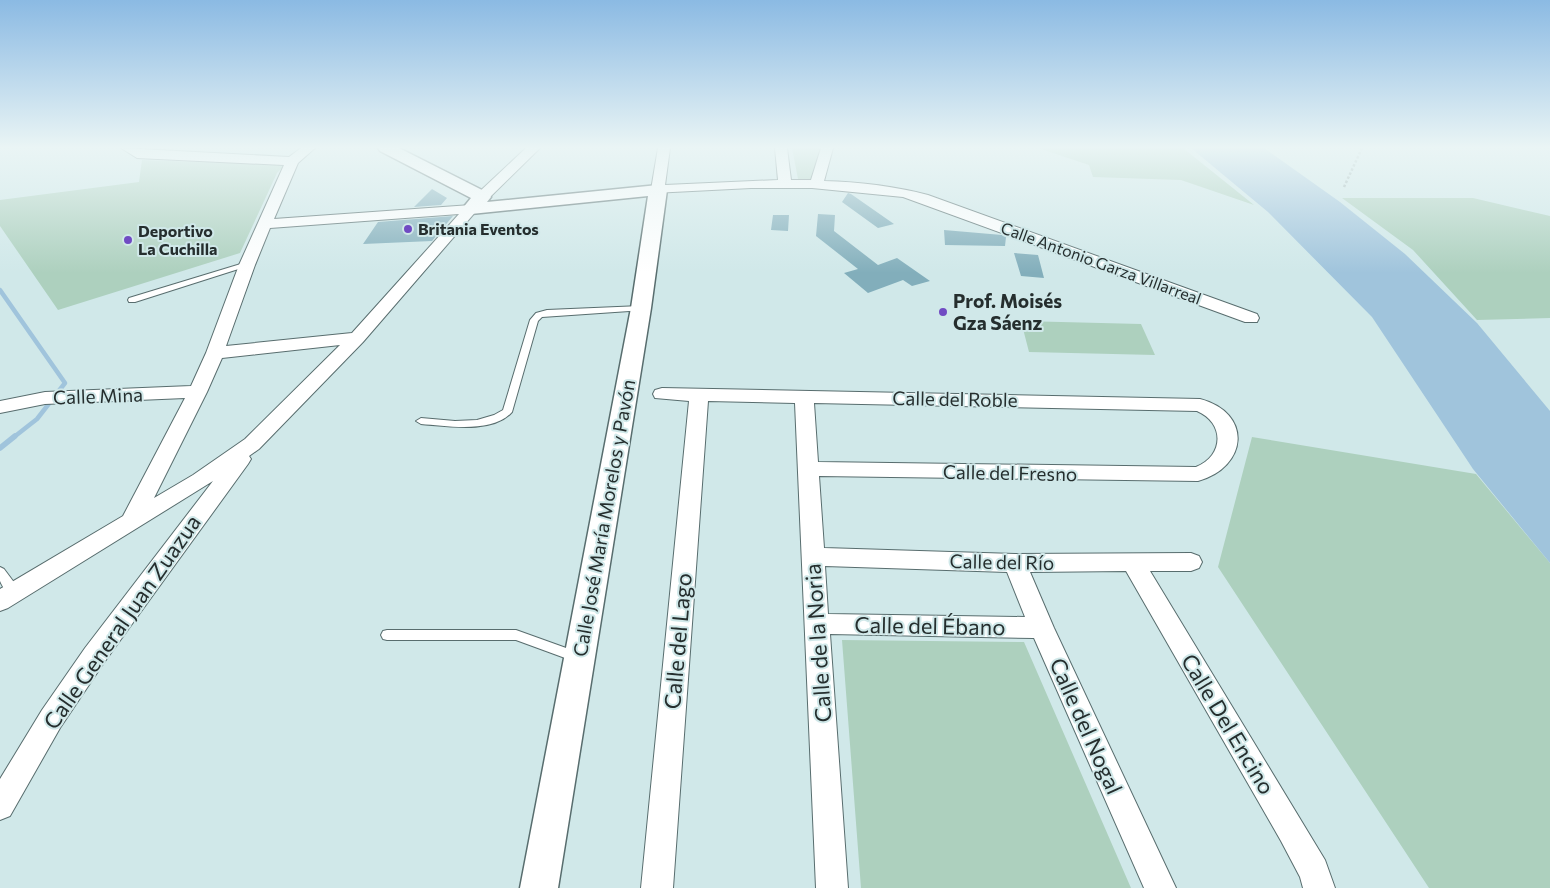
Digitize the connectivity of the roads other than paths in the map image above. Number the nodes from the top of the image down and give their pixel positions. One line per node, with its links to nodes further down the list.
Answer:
1 (280, 189): 8 (street)
2 (455, 189): 7 (street)
3 (491, 189): 7 (street)
4 (664, 189): 6 (street, Calle Antonio Garza Villarreal)
5 (870, 189): 12 (street, Calle Antonio Garza Villarreal)
6 (658, 190): 7 (street, Calle Antonio Garza Villarreal); 11 (street, Calle José María Morelos y Pavón)
7 (477, 203): 8 (street, Calle Antonio Garza Villarreal); 13 (street)
8 (266, 224): 9 (street)
9 (247, 265): 10 (lane); 14 (street)
10 (132, 300)
11 (641, 308): 20 (lane); 34 (street, Calle José María Morelos y Pavón)
12 (1251, 318)
13 (357, 338): 14 (street); 21 (street)
14 (215, 353): 15 (street)
15 (198, 392): 19 (street, Calle Mina); 24 (street)
16 (662, 394): 17 (street, Calle del Roble)
17 (700, 395): 18 (street, Calle del Roble); 37 (street, Calle del Lago)
18 (804, 398): 22 (street, Calle del Roble); 23 (street, Calle de la Noria)
19 (0, 407)
20 (421, 422)
21 (252, 444): 24 (street); 35 (street, Calle General Juan Zuazua)
22 (1212, 468): 23 (street, Calle del Fresno)
23 (808, 469): 25 (street, Calle de la Noria)
24 (132, 520): 30 (street)
25 (812, 557): 28 (street, Calle del Río); 31 (street, Calle de la Noria)
26 (1132, 562): 27 (street, Calle del Río); 28 (street, Calle del Río); 40 (street, Calle Del Encino)
27 (1191, 562)
28 (1015, 563): 32 (street, Calle del Nogal)
29 (0, 572): 30 (lane)
30 (8, 597)
31 (818, 624): 32 (street, Calle del Ébano); 38 (street, Calle de la Noria)
32 (1042, 628): 39 (street, Calle del Nogal)
33 (387, 636): 34 (lane)
34 (579, 659): 36 (street, Calle José María Morelos y Pavón)
35 (0, 806)
36 (539, 888)
37 (657, 888)
38 (832, 888)
39 (1160, 888)
40 (1319, 888)

